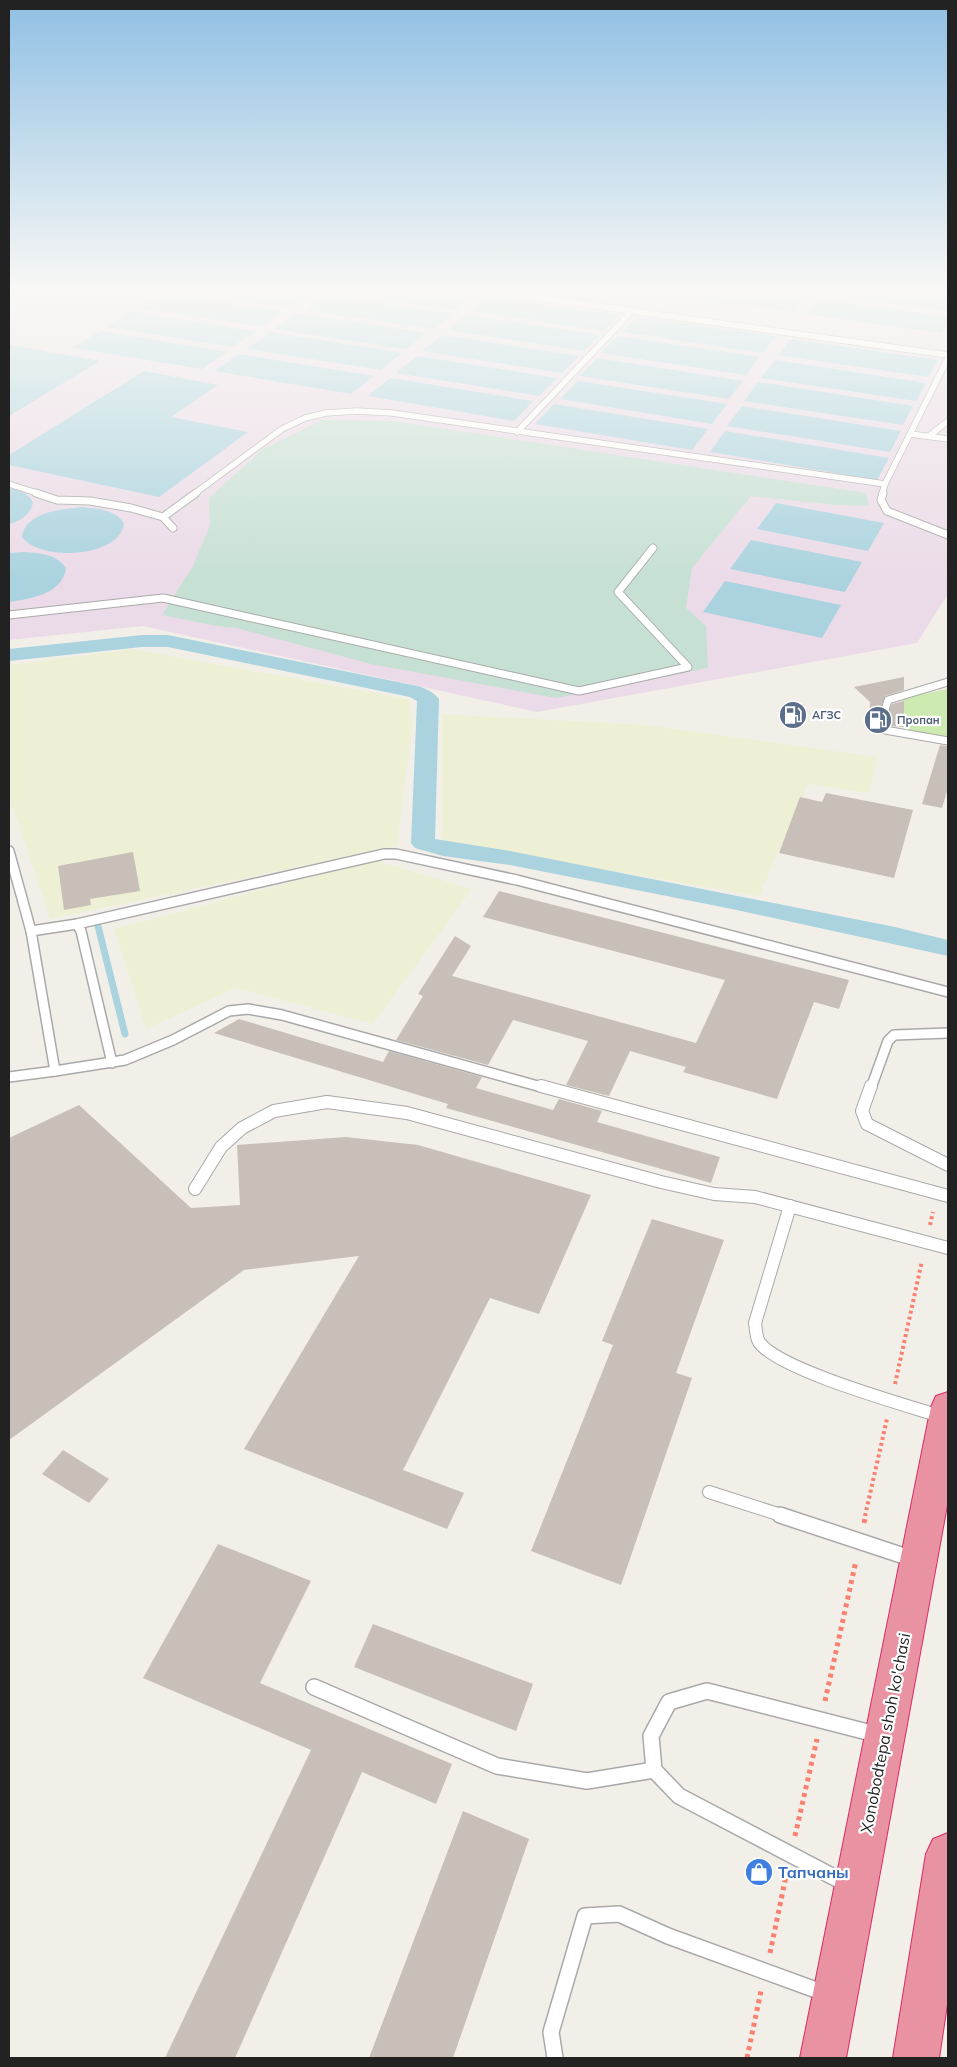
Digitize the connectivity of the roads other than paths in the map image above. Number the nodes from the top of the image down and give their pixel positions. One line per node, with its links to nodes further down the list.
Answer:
1 (559, 387): 4 (lane)
2 (933, 387): 5 (lane)
3 (948, 421): 6 (lane)
4 (517, 432): 9 (lane); 10 (lane)
5 (910, 434): 6 (lane); 9 (lane)
6 (928, 436): 7 (lane)
7 (948, 439)
8 (9, 484): 10 (lane)
9 (885, 484): 12 (lane)
10 (163, 517): 11 (lane)
11 (173, 528)
12 (948, 535)
13 (653, 548): 14 (lane)
14 (9, 615)
15 (948, 682): 16 (lane)
16 (885, 710)
17 (885, 725): 18 (lane)
18 (948, 741)
19 (9, 851): 21 (lane)
20 (77, 924): 21 (lane); 22 (lane); 24 (lane)
21 (31, 931): 25 (lane)
22 (948, 992)
23 (948, 1033): 27 (lane)
24 (112, 1062): 25 (lane); 29 (lane)
25 (55, 1071): 26 (lane)
26 (9, 1077)
27 (948, 1165)
28 (195, 1189): 30 (lane)
29 (948, 1196)
30 (790, 1206): 31 (lane); 32 (lane)
31 (948, 1248)
32 (947, 1412): 34 (highway, Xonobodtepa shoh ko'chasi)
33 (709, 1492): 34 (lane)
34 (918, 1561): 36 (highway, Xonobodtepa shoh ko'chasi)
35 (314, 1687): 37 (lane)
36 (884, 1737): 37 (lane); 39 (highway, Xonobodtepa shoh ko'chasi)
37 (654, 1770): 39 (lane)
38 (948, 1854): 41 (highway)
39 (855, 1888): 40 (highway, Xonobodtepa shoh ko'chasi)
40 (834, 1997): 42 (lane); 43 (highway, Xonobodtepa shoh ko'chasi)
41 (926, 2036)
42 (555, 2058)
43 (823, 2058)

